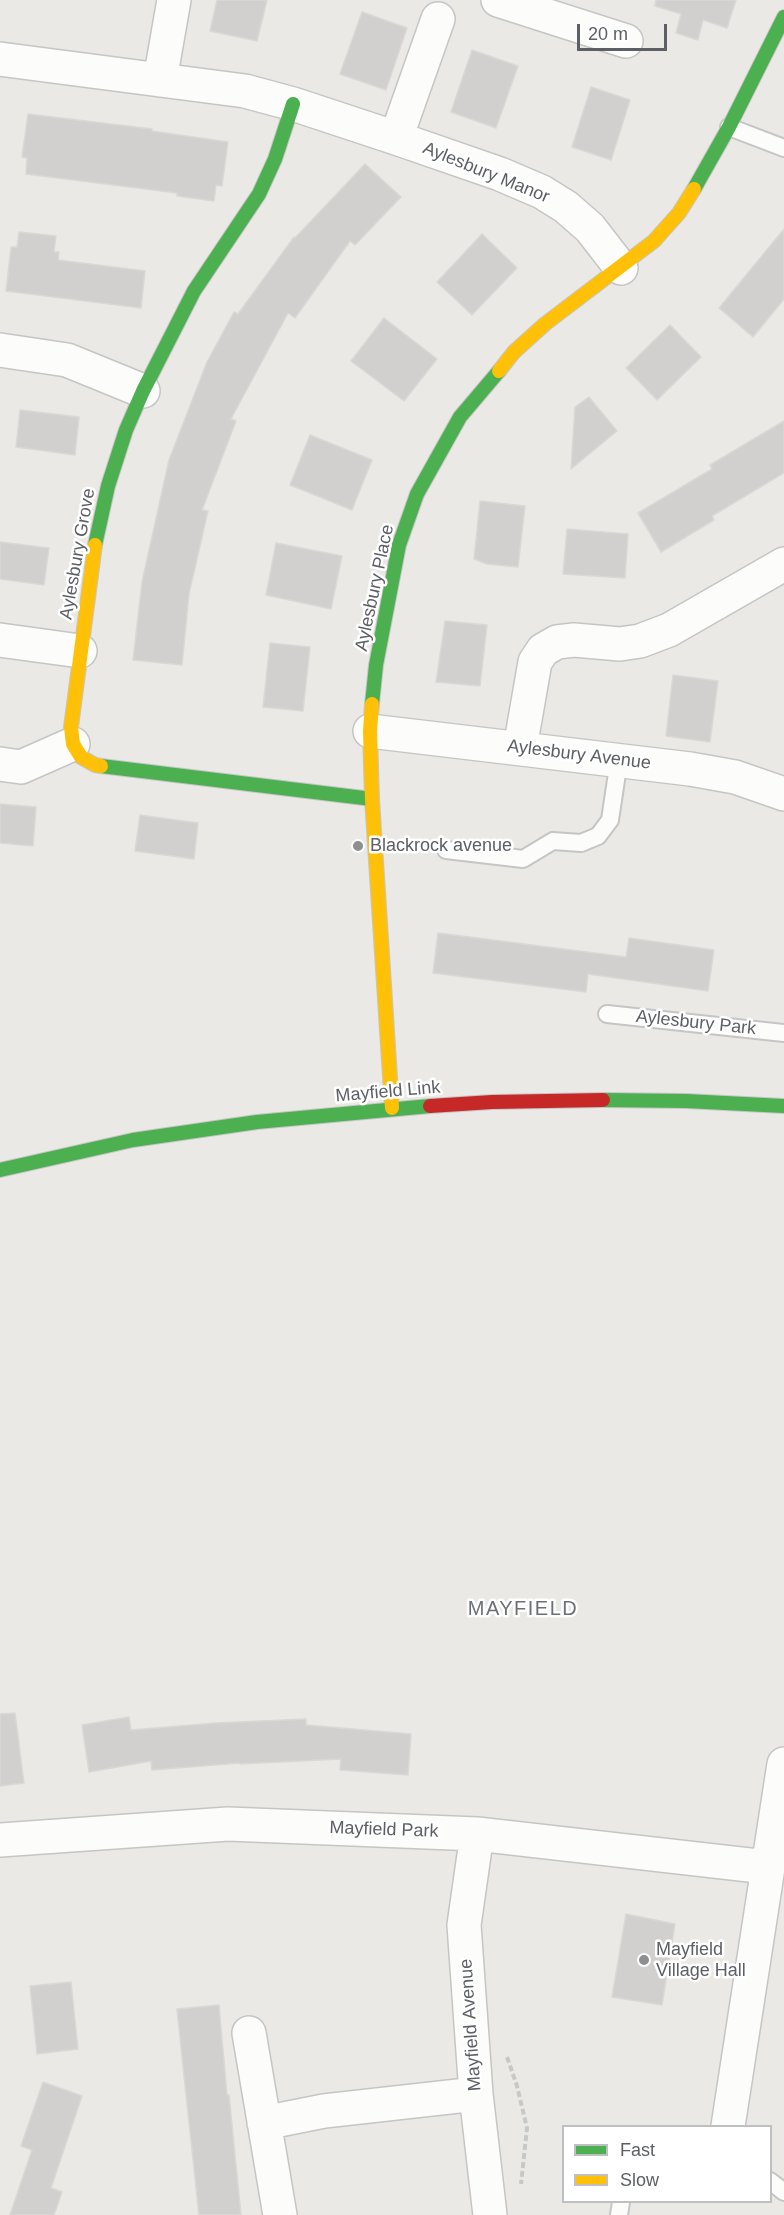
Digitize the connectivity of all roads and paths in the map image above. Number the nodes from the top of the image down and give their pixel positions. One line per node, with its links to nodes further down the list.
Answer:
1 (174, 0): 7 (street)
2 (498, 0): 5 (street)
3 (784, 17): 9 (street, Aylesbury Place)
4 (438, 19): 10 (street)
5 (626, 41)
6 (0, 59): 7 (street, Aylesbury Manor)
7 (160, 80): 8 (street, Aylesbury Manor)
8 (293, 104): 10 (street, Aylesbury Manor); 14 (street, Aylesbury Grove)
9 (729, 127): 11 (lane); 12 (street, Aylesbury Place)
10 (396, 138): 12 (street, Aylesbury Manor)
11 (784, 148)
12 (621, 268): 18 (street, Aylesbury Place)
13 (0, 350): 14 (street)
14 (143, 391): 17 (street, Aylesbury Grove)
15 (784, 564): 20 (street)
16 (0, 640): 17 (street)
17 (80, 651): 19 (street, Aylesbury Grove)
18 (370, 731): 20 (street, Aylesbury Avenue); 24 (street, Aylesbury Place)
19 (73, 744): 22 (street); 24 (street)
20 (520, 748): 21 (street, Aylesbury Avenue)
21 (619, 760): 23 (street, Aylesbury Avenue); 25 (lane)
22 (0, 764)
23 (784, 794)
24 (372, 799): 29 (street, Aylesbury Place)
25 (446, 850)
26 (607, 1014): 27 (lane, Aylesbury Park)
27 (784, 1033)
28 (784, 1106): 29 (street, Mayfield Link)
29 (392, 1108): 30 (street, Mayfield Link)
30 (0, 1170)
31 (784, 1764): 34 (street)
32 (477, 1834): 33 (street, Mayfield Park); 34 (street, Mayfield Park); 37 (street, Mayfield Avenue)
33 (0, 1840)
34 (776, 1868): 39 (street)
35 (249, 2033): 38 (street)
36 (504, 2047): 42 (path)
37 (476, 2094): 38 (street); 44 (street, Mayfield Avenue)
38 (264, 2123): 43 (street)
39 (728, 2125)
40 (772, 2182): 41 (lane)
41 (784, 2192)
42 (521, 2193)
43 (280, 2215)
44 (490, 2215)

